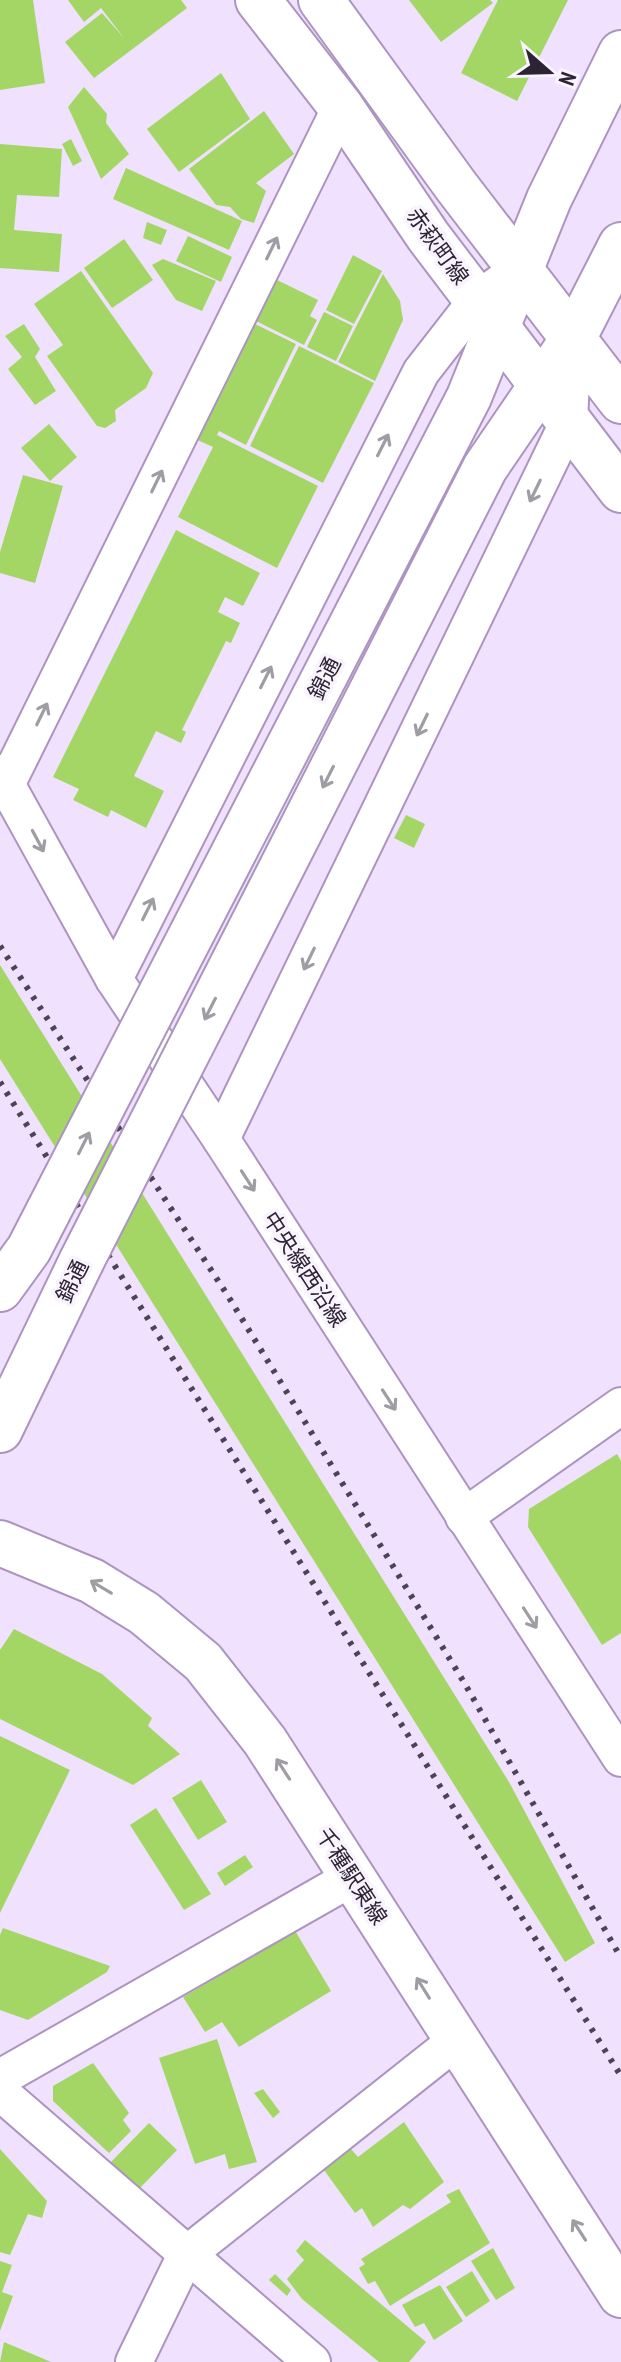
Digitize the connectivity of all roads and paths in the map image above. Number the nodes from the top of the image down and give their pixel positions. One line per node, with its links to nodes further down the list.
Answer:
1 (258, 0): 4 (street, 赤萩町線)
2 (321, 0): 6 (street)
3 (621, 53): 6 (street, 錦通)
4 (341, 107): 7 (street, 赤萩町線); 13 (street, one-way to 4)
5 (621, 245): 8 (street, 錦通)
6 (519, 268): 7 (street, 錦通); 8 (street)
7 (487, 313): 9 (street, 赤萩町線); 14 (street, one-way to 7); 16 (street, 錦通, one-way to 7, bridge)
8 (573, 339): 9 (street, 錦通); 10 (street); 11 (street)
9 (542, 385): 11 (street, 赤萩町線); 18 (street, 錦通, one-way to 18, bridge)
10 (621, 401)
11 (569, 421): 12 (street, 赤萩町線); 15 (street, one-way to 15)
12 (621, 490)
13 (3, 778): 14 (street, 中央線西沿線, one-way to 14)
14 (114, 979): 15 (street, 中央線西沿線)
15 (221, 1139): 19 (street, 中央線西沿線, one-way to 19)
16 (0, 1289)
17 (621, 1406): 19 (street)
18 (0, 1430)
19 (464, 1517): 21 (street, 中央線西沿線, one-way to 21)
20 (0, 1543): 22 (street, 千種駅東線, one-way to 20)
21 (621, 1758)
22 (353, 1877): 23 (street, 千種駅東線, one-way to 22); 24 (street)
23 (456, 2041): 26 (street); 27 (street, 千種駅東線, one-way to 23)
24 (0, 2078)
25 (0, 2092): 26 (street)
26 (186, 2255): 28 (street); 29 (street)
27 (621, 2295)
28 (134, 2362)
29 (312, 2362)

